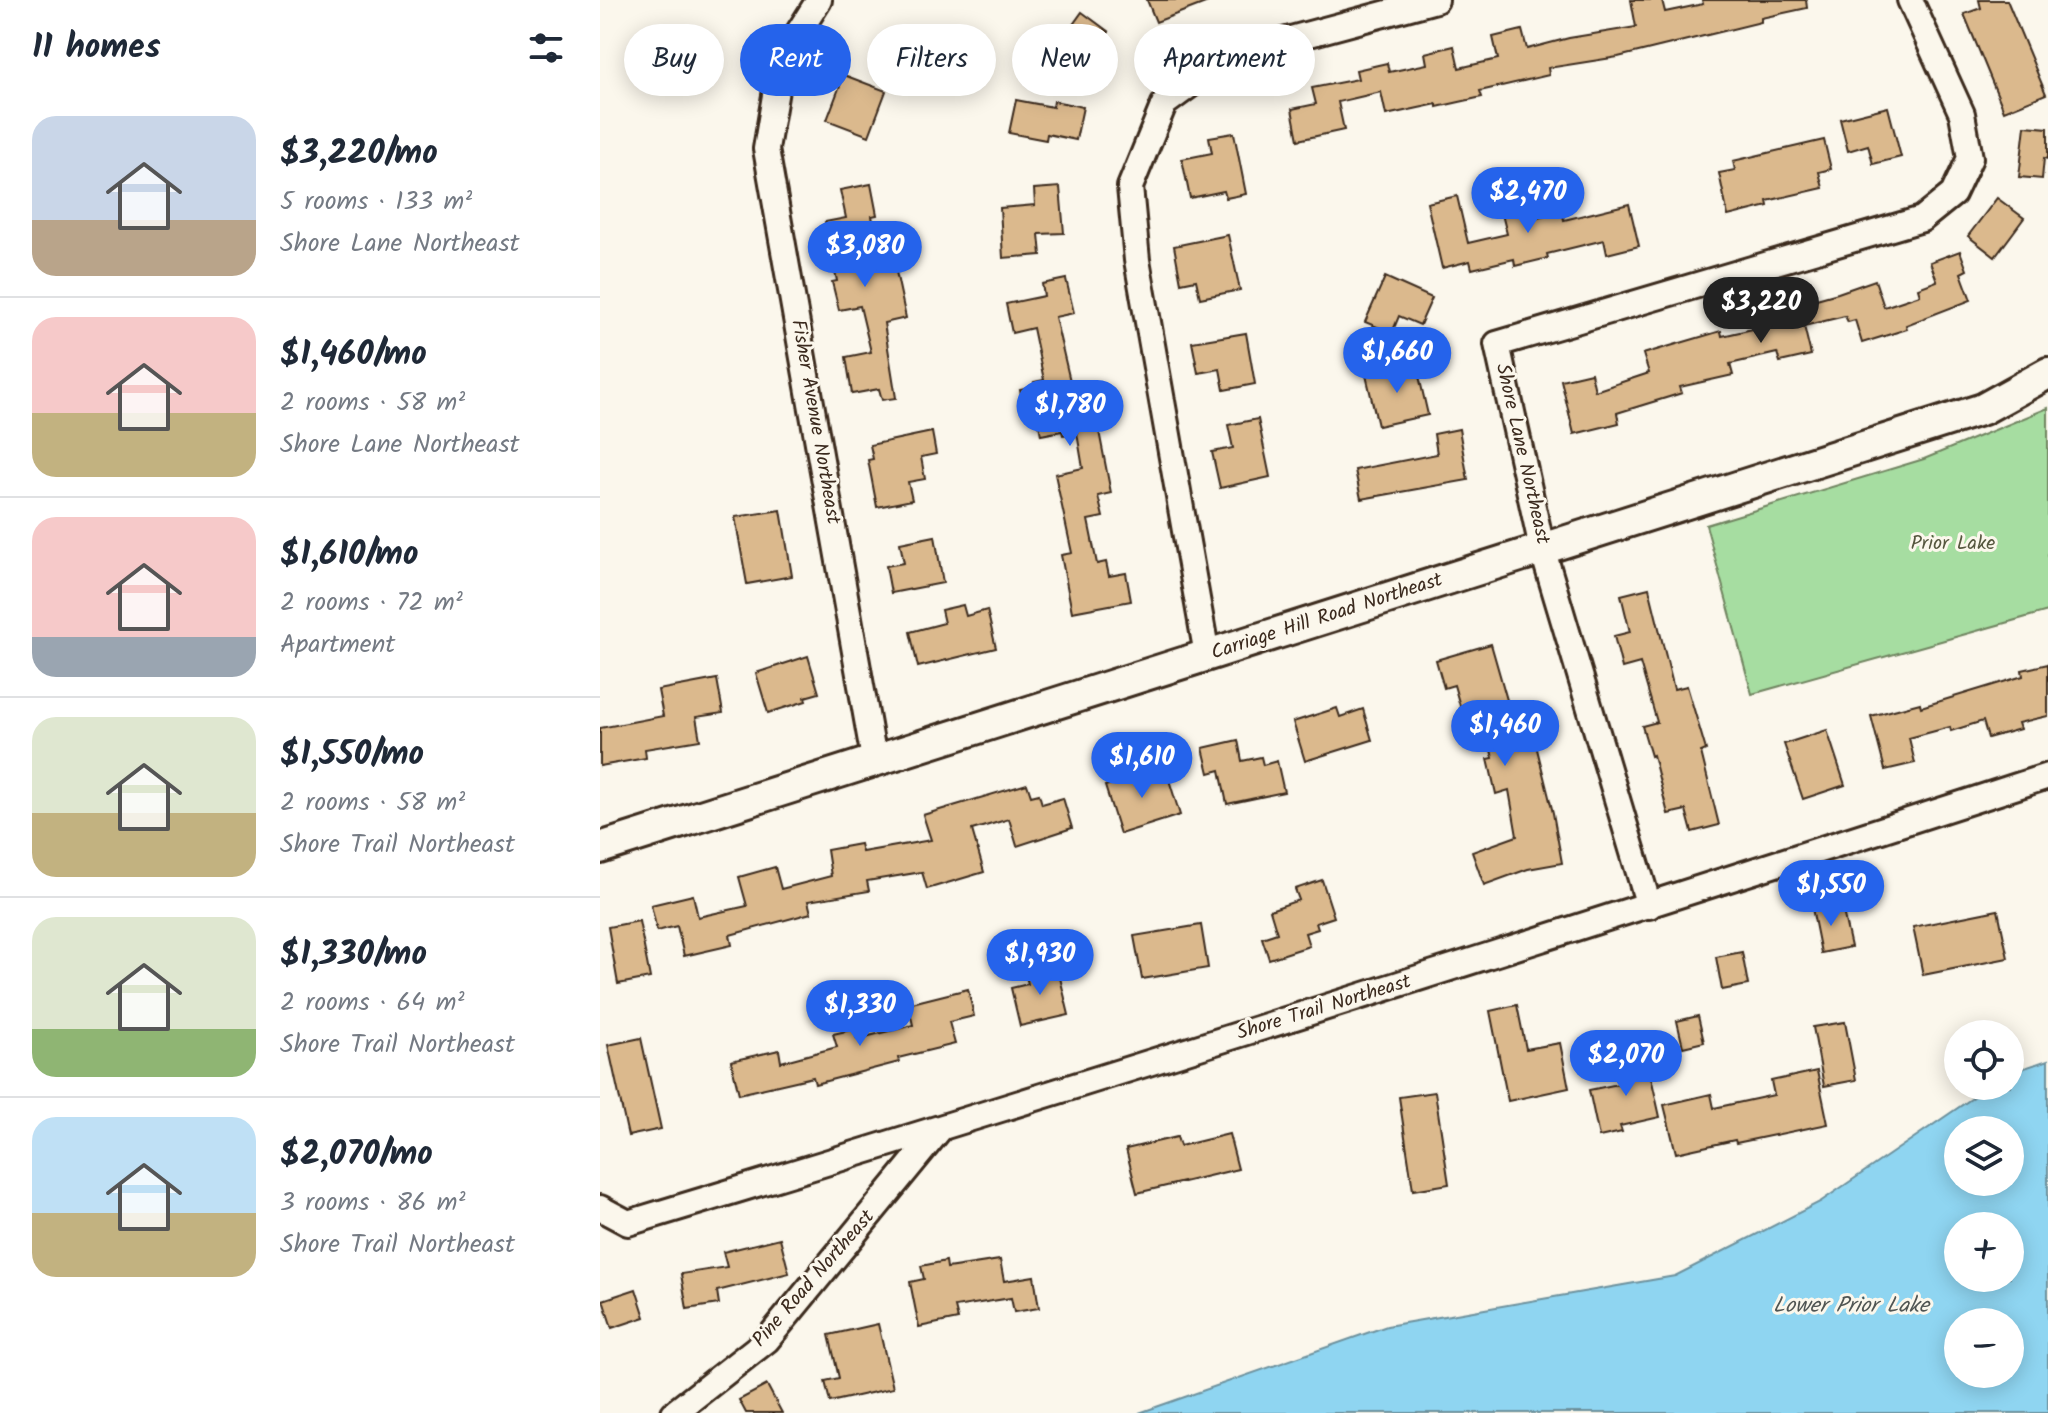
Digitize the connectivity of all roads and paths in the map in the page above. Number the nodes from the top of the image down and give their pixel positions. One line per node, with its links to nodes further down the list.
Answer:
1 (819, 0): 7 (street, Fisher Avenue Northeast)
2 (1910, 0): 5 (street, Shore Lane Northeast)
3 (1431, 1): 6 (street)
4 (2048, 373): 5 (street, Carriage Hill Road Northeast)
5 (1542, 548): 6 (street, Carriage Hill Road Northeast); 10 (street, Shore Lane Northeast)
6 (1207, 655): 7 (street, Carriage Hill Road Northeast)
7 (874, 759): 9 (street, Carriage Hill Road Northeast)
8 (2048, 776): 10 (street, Shore Trail Northeast)
9 (600, 848)
10 (1649, 906): 11 (street, Shore Trail Northeast)
11 (940, 1129): 12 (street, Shore Trail Northeast); 13 (street, Pine Road Northeast)
12 (600, 1208)
13 (674, 1413)

